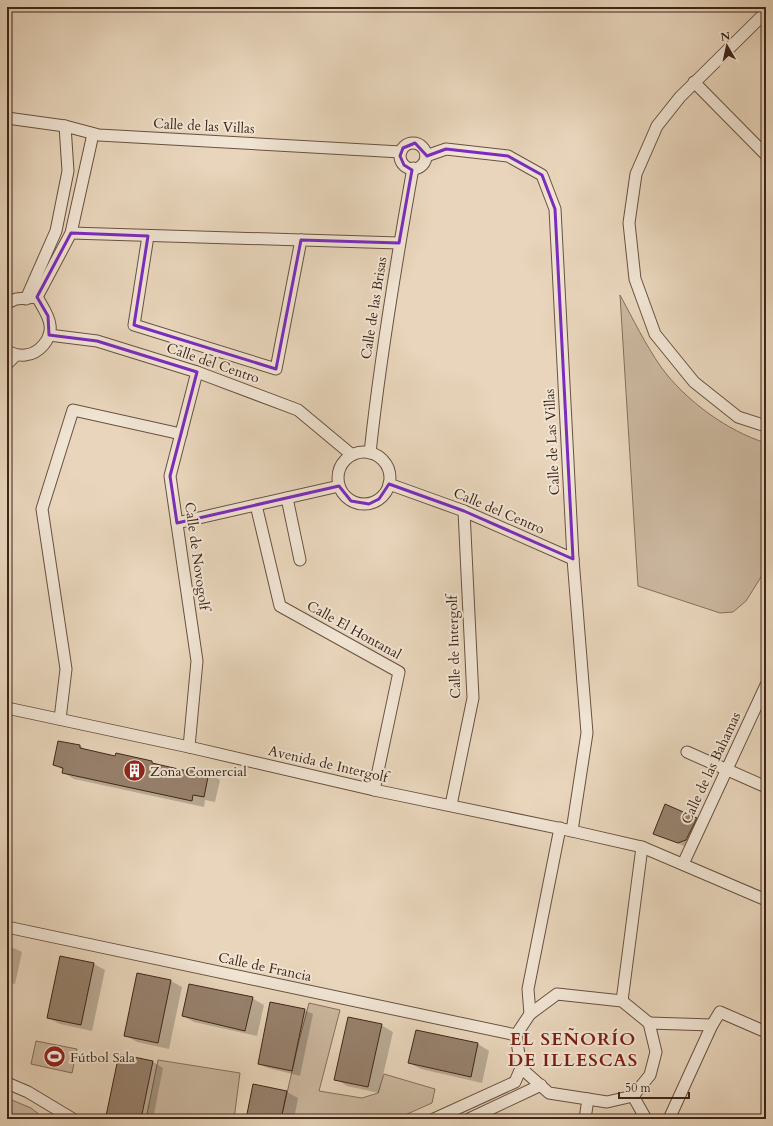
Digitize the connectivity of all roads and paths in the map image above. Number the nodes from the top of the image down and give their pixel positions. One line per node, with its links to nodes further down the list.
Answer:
1 (766, 12): 2 (street)
2 (694, 82): 7 (street); 20 (street)
3 (7, 118): 4 (street, Calle de las Villas)
4 (65, 126): 5 (street, Calle de las Villas); 14 (street)
5 (93, 134): 6 (street, Calle de las Villas); 10 (street)
6 (401, 152): 8 (street); 9 (street)
7 (766, 155)
8 (426, 156): 9 (street); 30 (street, Calle de Las Villas)
9 (413, 168): 13 (street, Calle de las Brisas)
10 (70, 234): 11 (street); 14 (street)
11 (148, 236): 12 (street); 12 (street)
12 (301, 240): 13 (street)
13 (399, 243): 22 (street, Calle de las Brisas)
14 (32, 298): 15 (street); 16 (street)
15 (7, 303)
16 (49, 335): 17 (street); 19 (street, Calle del Centro)
17 (11, 353): 18 (street)
18 (7, 364)
19 (197, 372): 21 (street, Calle de Novogolf); 23 (street, Calle del Centro)
20 (766, 426)
21 (181, 434): 29 (street, Calle de Novogolf); 34 (street)
22 (370, 453): 23 (street); 24 (street)
23 (352, 455): 25 (street)
24 (389, 484): 25 (street); 28 (street, Calle del Centro)
25 (339, 486): 26 (street)
26 (287, 498): 27 (street); 31 (street)
27 (256, 505): 29 (street); 39 (street, Calle El Hontanal)
28 (464, 511): 30 (street, Calle del Centro); 40 (street, Calle de Intergolf)
29 (177, 523): 35 (street, Calle de Novogolf)
30 (574, 559): 42 (street, Calle de Las Villas)
31 (300, 560)
32 (766, 685): 37 (street, Calle de las Bahamas)
33 (7, 708): 34 (street, Avenida de Intergolf)
34 (60, 719): 35 (street, Avenida de Intergolf)
35 (189, 747): 39 (street, Avenida de Intergolf)
36 (687, 752): 37 (street)
37 (727, 770): 38 (street); 44 (street, Calle de las Bahamas)
38 (766, 787)
39 (374, 790): 40 (street, Avenida de Intergolf)
40 (451, 805): 41 (street, Avenida de Intergolf)
41 (560, 828): 42 (street, Avenida de Intergolf); 48 (street)
42 (572, 830): 43 (street, Avenida de Intergolf)
43 (642, 847): 44 (street, Avenida de Intergolf); 47 (street)
44 (683, 864): 45 (street, Avenida de Intergolf)
45 (766, 900)
46 (7, 927): 52 (street, Calle de Francia)
47 (622, 1001): 48 (street); 49 (street)
48 (530, 1014): 52 (street)
49 (649, 1023): 50 (street); 56 (street)
50 (712, 1025): 51 (street); 63 (street)
51 (766, 1032)
52 (516, 1035): 53 (street)
53 (521, 1068): 55 (street); 59 (street)
54 (7, 1083): 58 (street)
55 (540, 1085): 57 (street); 60 (street)
56 (633, 1096): 57 (street); 62 (street)
57 (588, 1099): 61 (street)
58 (73, 1119)
59 (434, 1119)
60 (469, 1119)
61 (585, 1119)
62 (646, 1119)
63 (669, 1119)

